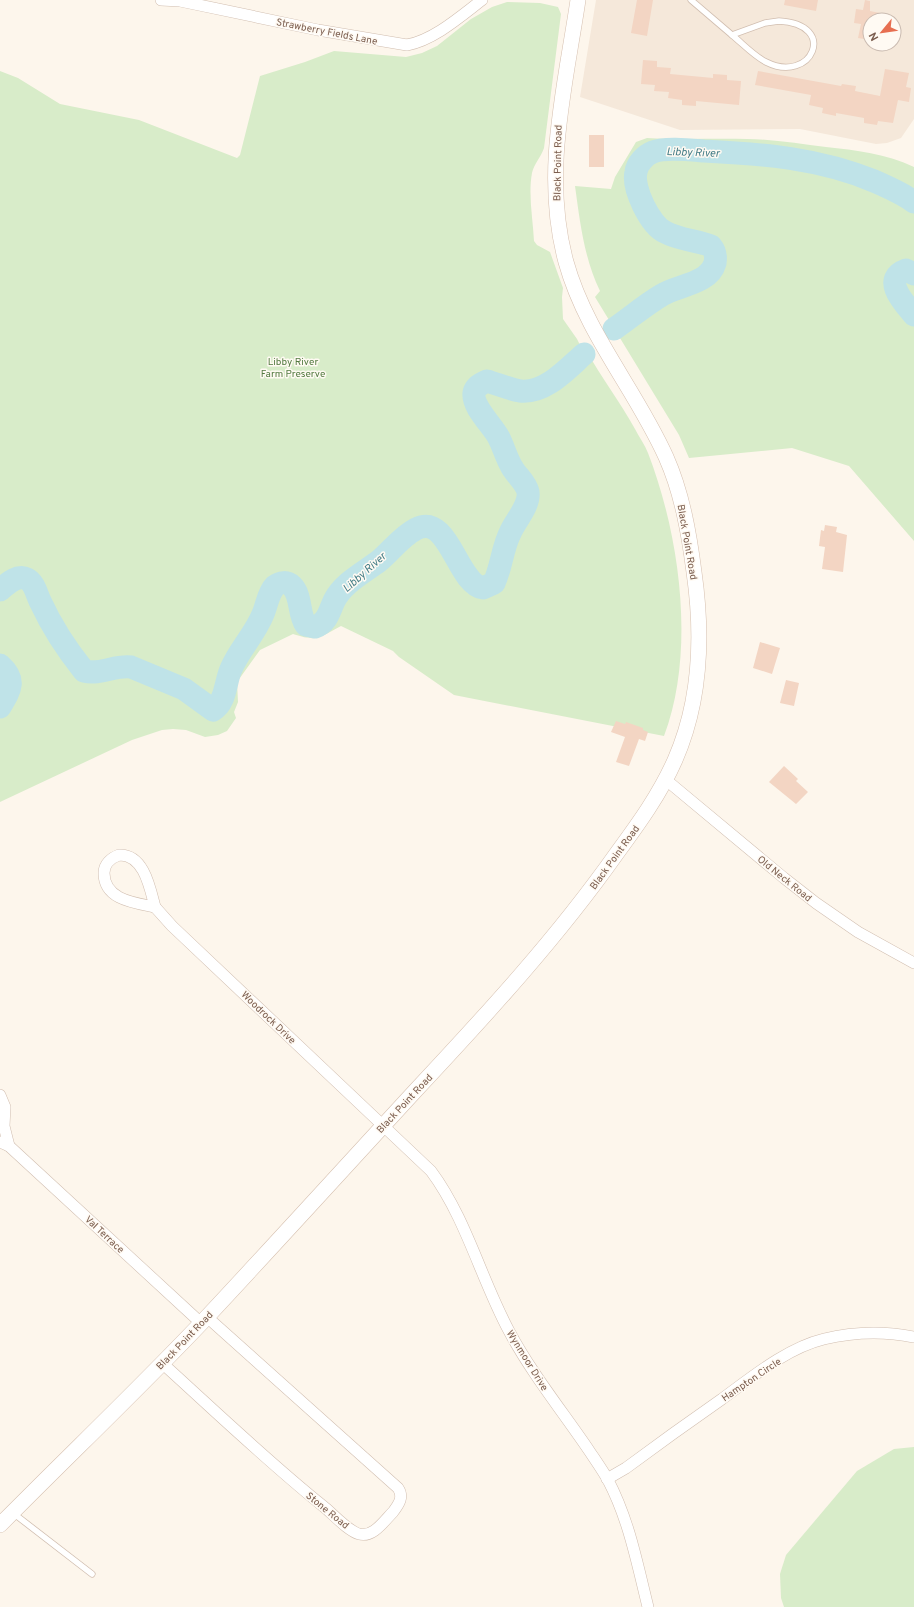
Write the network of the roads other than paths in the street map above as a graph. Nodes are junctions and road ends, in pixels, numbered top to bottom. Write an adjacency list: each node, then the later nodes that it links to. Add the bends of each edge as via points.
1 (161, 0): 2 (street, Strawberry Fields Lane, via 180,1 318,30 407,45 420,42 439,31)
2 (482, 0)
3 (578, 0): 6 (main road, Black Point Road, via 556,150 555,195 563,248 573,281 594,331 668,461 679,493 694,572 699,650 694,698 683,739)
4 (691, 0): 5 (lane)
5 (732, 35): 5 (lane, via 766,62 777,66 802,64 812,55 814,44 812,34 792,22 766,23)
6 (665, 779): 8 (street, Old Neck Road, via 816,903 858,932); 10 (main road, Black Point Road, via 641,820 567,920 482,1020)
7 (155, 907): 7 (street, Woodrock Drive, via 149,885 138,863 123,855 114,856 104,868 106,886 125,900); 10 (street, Woodrock Drive)
8 (914, 964)
9 (0, 1095): 11 (street, Val Terrace, via 5,1107)
10 (382, 1126): 12 (main road, Black Point Road); 15 (street, Wynmoor Drive, via 430,1171 444,1189 509,1330)
11 (4, 1144): 12 (street, Val Terrace)
12 (204, 1320): 14 (main road, Black Point Road); 14 (street, Stone Road, via 398,1488 401,1492 400,1502 379,1527 365,1534 358,1534 350,1528)
13 (914, 1336): 15 (street, Hampton Circle, via 871,1332 822,1339 801,1348 771,1364)
14 (162, 1363): 16 (main road, Black Point Road)
15 (607, 1479): 19 (street, Wynmoor Drive, via 626,1520)
16 (12, 1513): 17 (main road, Black Point Road); 18 (lane)
17 (0, 1525)
18 (92, 1574)
19 (648, 1607)

